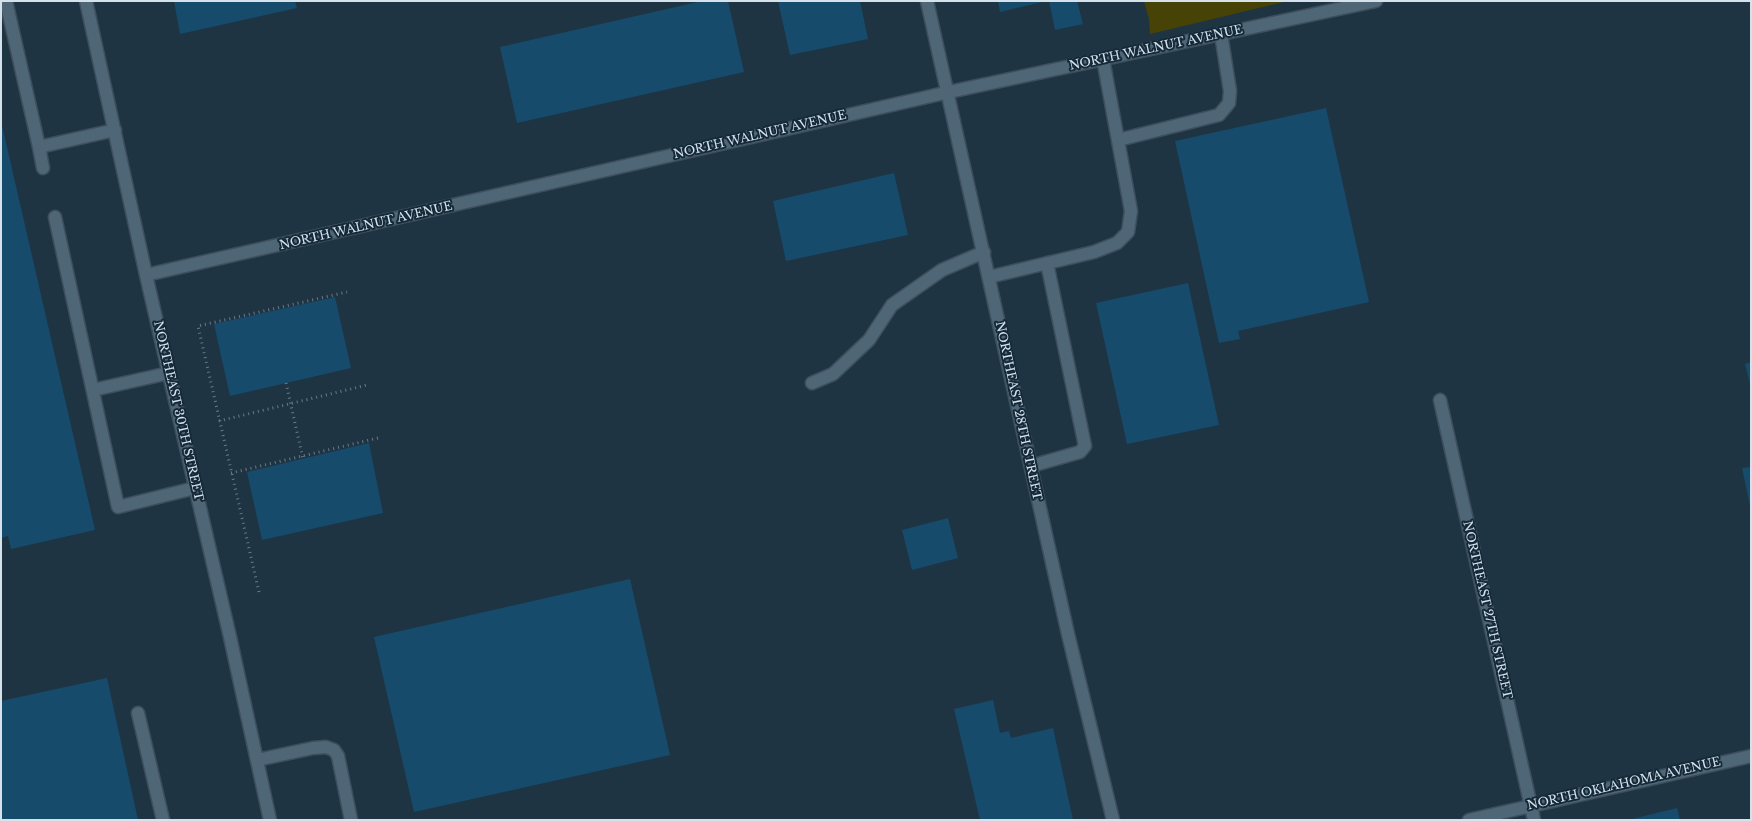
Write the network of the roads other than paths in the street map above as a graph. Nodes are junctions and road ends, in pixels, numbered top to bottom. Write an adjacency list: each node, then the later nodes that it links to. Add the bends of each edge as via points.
1 (6, 1): 11 (street)
2 (86, 1): 9 (street, NORTHEAST 30TH STREET)
3 (927, 1): 8 (street, NORTHEAST 28TH STREET)
4 (1376, 1): 5 (street, NORTH WALNUT AVENUE)
5 (1351, 4): 6 (street, NORTH WALNUT AVENUE)
6 (1220, 34): 7 (street, NORTH WALNUT AVENUE); 10 (street, via 1230,90 1229,103 1219,115)
7 (1103, 59): 8 (street, NORTH WALNUT AVENUE); 10 (street)
8 (949, 92): 14 (street, NORTHEAST 28TH STREET); 16 (street, NORTH WALNUT AVENUE)
9 (115, 130): 11 (street); 16 (street, NORTHEAST 30TH STREET)
10 (1118, 140): 15 (street, via 1131,211 1128,232 1108,247)
11 (38, 147): 12 (street)
12 (43, 168)
13 (55, 216): 20 (street)
14 (984, 252): 17 (street, NORTHEAST 28TH STREET); 19 (street, via 942,270 892,304 869,340 833,374)
15 (1047, 263): 17 (street); 22 (street, via 1085,446 1080,452)
16 (146, 275): 18 (street, NORTHEAST 30TH STREET)
17 (989, 277): 22 (street, NORTHEAST 28TH STREET)
18 (169, 372): 20 (street); 23 (street, NORTHEAST 30TH STREET)
19 (812, 383)
20 (93, 390): 23 (street, via 118,507)
21 (1440, 400): 27 (street, NORTHEAST 27TH STREET)
22 (1030, 466): 31 (street, NORTHEAST 28TH STREET)
23 (196, 488): 26 (street, NORTHEAST 30TH STREET)
24 (138, 713): 28 (street)
25 (1751, 756): 27 (street, NORTH OKLAHOMA AVENUE)
26 (257, 760): 29 (street, NORTHEAST 30TH STREET); 30 (street, via 313,748 334,750)
27 (1531, 806): 32 (street, NORTH OKLAHOMA AVENUE); 33 (street, NORTHEAST 27TH STREET)
28 (163, 820)
29 (270, 820)
30 (351, 820)
31 (1114, 820)
32 (1469, 820)
33 (1534, 820)

